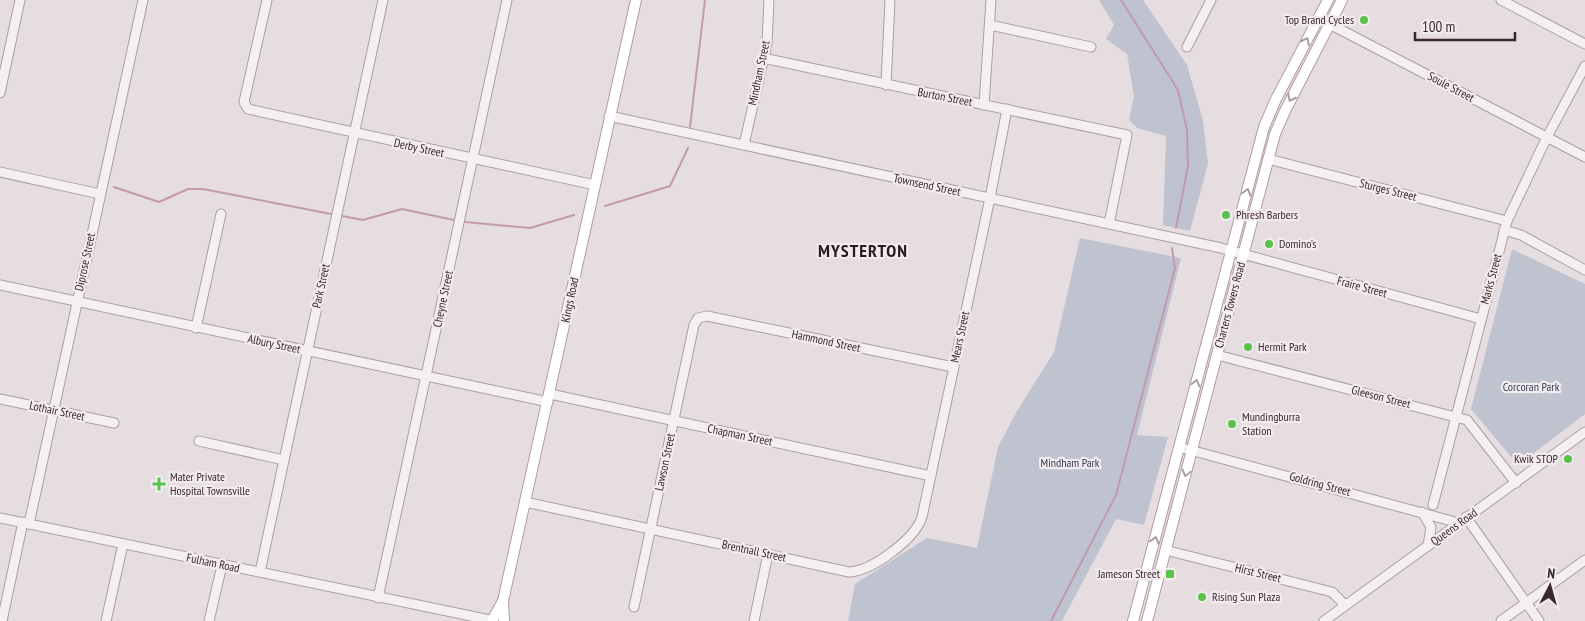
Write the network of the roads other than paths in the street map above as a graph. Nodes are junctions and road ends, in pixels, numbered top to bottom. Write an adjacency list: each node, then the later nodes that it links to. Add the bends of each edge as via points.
1 (20, 0): 23 (street)
2 (143, 0): 35 (street, Diprose Street)
3 (266, 0): 27 (street, Derby Street, via 245,107 257,113)
4 (383, 0): 27 (street, Park Street)
5 (507, 0): 31 (street, Cheyne Street)
6 (636, 0): 26 (main road, Kings Road)
7 (769, 0): 20 (street, Mindham Street)
8 (890, 0): 22 (street)
9 (991, 0): 16 (street)
10 (1211, 0): 19 (street)
11 (1328, 0): 14 (main road, Charters Towers Road)
12 (1342, 0): 15 (main road, Charters Towers Road)
13 (1501, 0): 17 (street)
14 (1318, 18): 15 (street, Soule Street); 40 (main road, Charters Towers Road, one-way to 14, via 1264,127)
15 (1330, 24): 28 (street, Soule Street); 32 (main road, Charters Towers Road, one-way to 32, via 1285,111)
16 (990, 26): 18 (street); 24 (street)
17 (1585, 44)
18 (1091, 47)
19 (1187, 47)
20 (763, 58): 22 (street, Burton Street); 29 (street, Mindham Street)
21 (1585, 66): 28 (street, Marks Street)
22 (886, 85): 24 (street, Burton Street)
23 (0, 93)
24 (984, 105): 25 (street, Burton Street)
25 (1007, 109): 36 (street, Mears Street); 38 (street, Burton Street, via 1127,135)
26 (609, 116): 29 (street, Townsend Street); 34 (main road, Kings Road)
27 (354, 134): 31 (street, Derby Street); 48 (street, Park Street)
28 (1546, 137): 30 (street, Soule Street); 39 (street, Marks Street)
29 (744, 145): 36 (street, Townsend Street)
30 (1585, 157)
31 (472, 159): 34 (street, Derby Street); 51 (street, Cheyne Street)
32 (1268, 159): 39 (street, Sturges Street); 41 (main road, Charters Towers Road)
33 (0, 172): 35 (street)
34 (595, 185): 52 (main road, Kings Road)
35 (100, 194): 44 (street, Diprose Street)
36 (990, 198): 38 (street, Townsend Street); 50 (street, Mears Street)
37 (221, 214): 47 (street)
38 (1109, 224): 40 (street, Townsend Street)
39 (1505, 225): 42 (street, Sturges Street); 46 (street, Marks Street)
40 (1226, 250): 41 (street, Townsend Street); 60 (main road, Charters Towers Road, one-way to 40)
41 (1244, 255): 46 (street, Fraire Street); 49 (main road, Charters Towers Road)
42 (1585, 270)
43 (0, 285): 44 (street, Albury Street)
44 (77, 302): 47 (street, Albury Street); 54 (street, Diprose Street)
45 (698, 318): 50 (street, Hammond Street, via 707,316); 56 (street, Lawson Street)
46 (1481, 319): 55 (street, Marks Street)
47 (196, 328): 48 (street, Albury Street)
48 (307, 351): 51 (street, Albury Street); 62 (street, Park Street)
49 (1217, 355): 55 (street, Gleeson Street); 61 (main road, Charters Towers Road)
50 (953, 367): 63 (street, Mears Street)
51 (426, 376): 52 (street, Albury Street); 79 (street, Cheyne Street)
52 (549, 398): 56 (street, Chapman Street); 65 (main road, Kings Road)
53 (0, 399): 54 (street, Lothair Street)
54 (53, 410): 57 (street, Lothair Street); 70 (street, Diprose Street)
55 (1456, 416): 64 (street, Gleeson Street, via 1467,420); 66 (street, Marks Street)
56 (674, 421): 63 (street, Chapman Street); 71 (street, Lawson Street)
57 (114, 423)
58 (1585, 432): 64 (street, Queens Road)
59 (199, 441): 62 (street)
60 (1180, 448): 61 (street, Goldring Street); 90 (main road, Charters Towers Road, one-way to 60)
61 (1192, 450): 67 (street, Goldring Street); 74 (main road, Charters Towers Road, one-way to 74)
62 (284, 460): 78 (street, Park Street)
63 (931, 476): 75 (street, Brentnall Street, via 917,530 864,569 849,572)
64 (1516, 483): 69 (street, Queens Road)
65 (525, 502): 71 (street, Brentnall Street); 84 (main road, Kings Road, via 503,600)
66 (1433, 504)
67 (1422, 512): 69 (street, Goldring Street); 73 (street, via 1431,527)
68 (0, 518): 70 (street, Fulham Road)
69 (1463, 520): 73 (street, Queens Road); 80 (street)
70 (26, 523): 72 (street, Fulham Road); 85 (street, Diprose Street)
71 (651, 528): 75 (street, Brentnall Street); 82 (street, Lawson Street)
72 (123, 544): 77 (street, Fulham Road); 86 (street)
73 (1428, 546): 81 (street, Queens Road)
74 (1165, 550): 81 (street, Hirst Street, via 1332,592); 91 (main road, Charters Towers Road)
75 (768, 554): 89 (street)
76 (1585, 560): 80 (street)
77 (222, 565): 78 (street, Fulham Road); 87 (street)
78 (260, 572): 79 (street, Fulham Road)
79 (378, 598): 83 (street, Fulham Road)
80 (1526, 603): 93 (street); 94 (street)
81 (1345, 605): 92 (street, Queens Road)
82 (634, 607)
83 (427, 608): 84 (street, Fulham Road); 88 (street, Fulham Road)
84 (495, 620)
85 (2, 621)
86 (106, 621)
87 (209, 621)
88 (461, 621)
89 (754, 621)
90 (1133, 621)
91 (1147, 621)
92 (1324, 621)
93 (1501, 621)
94 (1539, 621)

